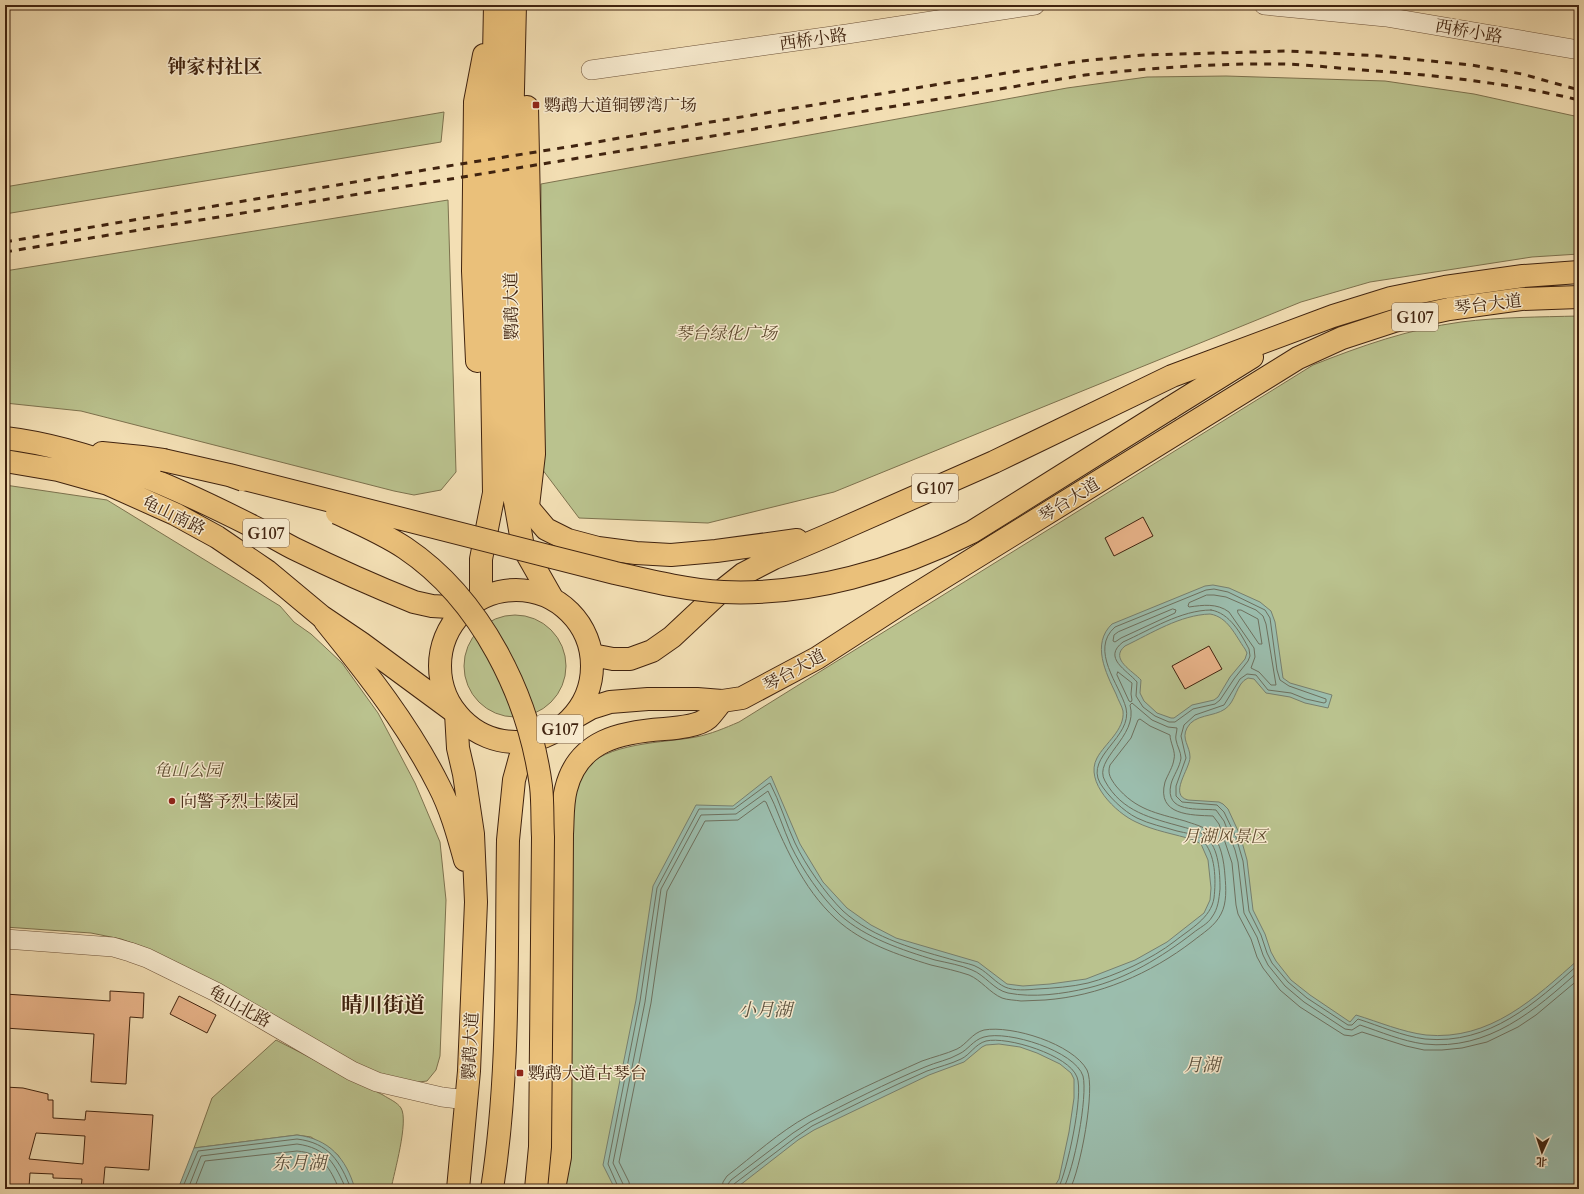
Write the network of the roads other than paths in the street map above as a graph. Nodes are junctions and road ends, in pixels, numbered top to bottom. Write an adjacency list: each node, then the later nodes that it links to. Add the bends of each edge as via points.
1 (494, 5): 14 (main road, 鹦鹉大道, via 490,255)
2 (516, 5): 14 (main road, 鹦鹉大道); 15 (main road, via 526,82 534,454)
3 (1035, 5): 6 (street, 西桥小路)
4 (1264, 5): 5 (street, 西桥小路, via 1386,17)
5 (1579, 50)
6 (591, 70)
7 (1579, 272): 9 (main road, 琴台大道 / G107, via 1523,276 1391,298)
8 (1579, 297): 21 (main road, 琴台大道 / G107, via 1521,299 1448,309 1394,321 1314,350 817,658 742,698)
9 (1296, 330): 13 (main road, bridge, via 972,532 895,566 782,590 722,592 651,580); 16 (main road, 琴台大道 / G107, via 1172,376 994,462)
10 (5, 438): 11 (main road, G107)
11 (67, 450): 13 (main road, bridge, via 162,460); 18 (main road, G107, via 193,497 295,549 414,602 432,606)
12 (5, 461): 19 (main road, 龟山南路 / G107, via 58,470 96,481 175,514 217,537 267,571)
13 (229, 475): 30 (main road, bridge, via 313,503 368,527 405,549 442,578 468,609 492,644 510,677 527,723 541,787 543,948 540,1147)
14 (503, 491): 15 (main road); 17 (main road, 鹦鹉大道, via 524,547); 18 (main road, 鹦鹉大道, via 481,559)
15 (528, 506): 16 (main road, via 546,529 568,540 598,548 636,553 671,555 716,551)
16 (826, 536): 20 (main road, 琴台大道 / G107, via 743,574 672,637 652,651 630,659 613,659 592,655)
17 (552, 598): 18 (main road, G107, via 535,591 517,589 498,591); 20 (main road, G107, via 579,620)
18 (473, 603): 22 (main road, G107, via 451,626 441,647 439,670 444,693)
19 (321, 616): 22 (main road, G107); 25 (main road, via 370,677 408,732 439,786 456,829)
20 (592, 652): 23 (main road, G107, via 593,677 585,700)
21 (722, 701): 23 (main road, 琴台大道 / G107, via 648,699 610,702 591,708); 31 (main road, via 708,719 698,723 627,734 606,740 585,755 575,766 568,781 562,834 560,1157)
22 (456, 713): 24 (main road, G107, via 472,729 493,739 515,742); 25 (main road, via 458,748 473,834)
23 (570, 720): 24 (main road, G107, via 555,732)
24 (538, 739): 29 (main road, 鹦鹉大道, via 520,758 514,780 508,840 506,1042)
25 (476, 902): 27 (main road, 鹦鹉大道)
26 (5, 939): 27 (street, 龟山北路, via 99,946 130,952 216,992 352,1071 377,1082)
27 (467, 1100): 28 (main road, 鹦鹉大道)
28 (458, 1189)
29 (492, 1189)
30 (536, 1189)
31 (554, 1189)

